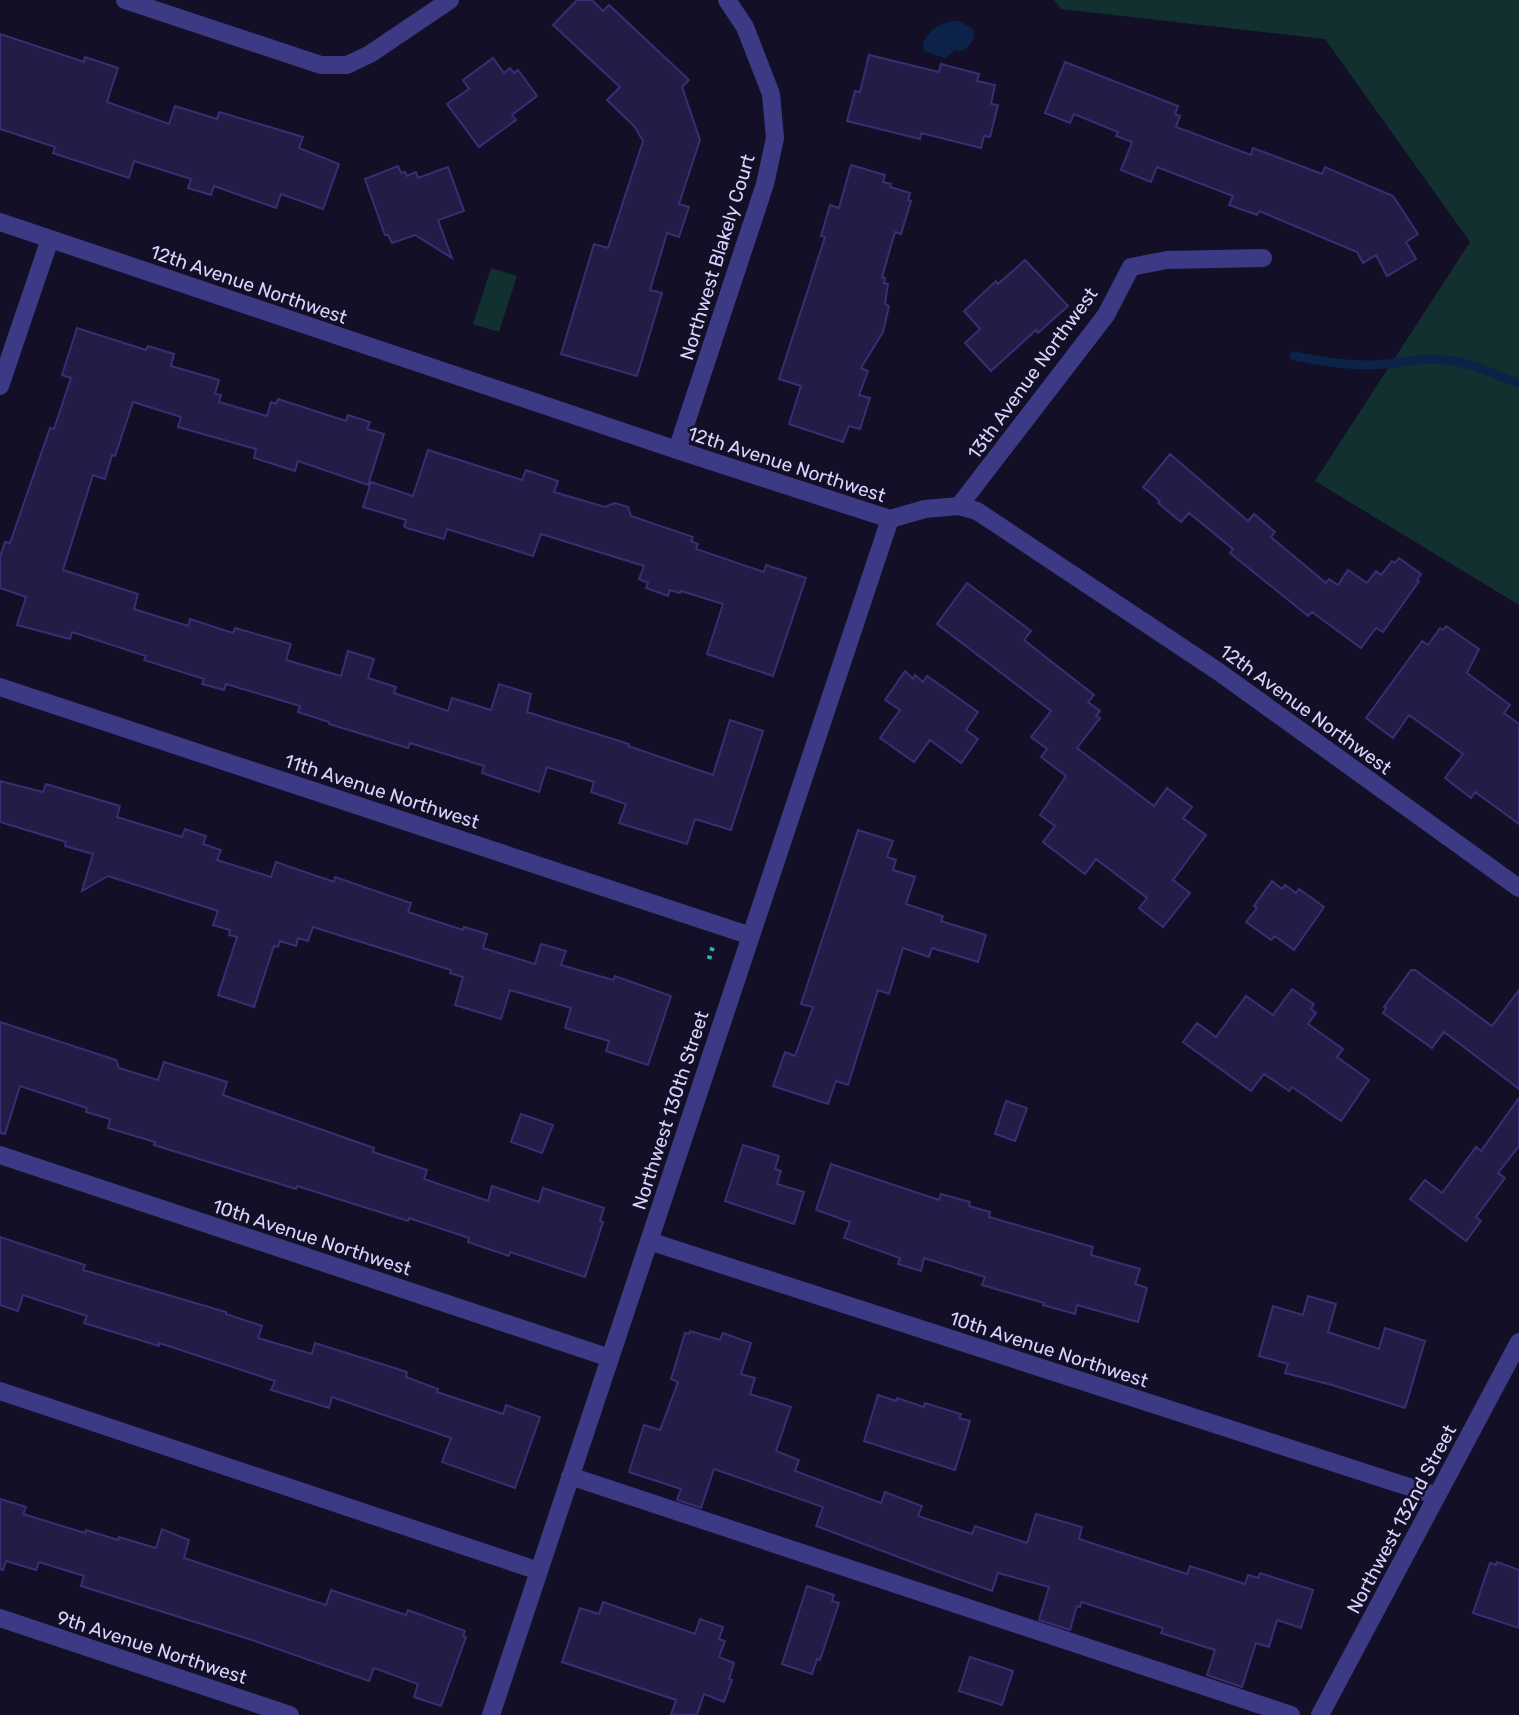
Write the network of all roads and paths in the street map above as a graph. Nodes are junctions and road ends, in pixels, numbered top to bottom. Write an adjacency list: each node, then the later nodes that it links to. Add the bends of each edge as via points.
1 (125, 0): 2 (street, via 321,65 347,65 370,54)
2 (450, 0)
3 (727, 0): 8 (street, Northwest Blakely Court, via 745,27 771,94 775,138 765,184)
4 (0, 222): 5 (street, 12th Avenue Northwest)
5 (50, 239): 7 (street); 8 (street, 12th Avenue Northwest)
6 (1263, 258): 9 (street, 13th Avenue Northwest, via 1167,260 1131,267 1105,315)
7 (0, 386)
8 (677, 450): 10 (street, 12th Avenue Northwest)
9 (959, 506): 10 (street, 12th Avenue Northwest); 12 (street, 12th Avenue Northwest, via 977,511 1219,672)
10 (890, 519): 13 (street, Northwest 130th Street)
11 (0, 687): 13 (street, 11th Avenue Northwest)
12 (1519, 888)
13 (751, 936): 15 (street, Northwest 130th Street)
14 (0, 1155): 17 (street, 10th Avenue Northwest)
15 (649, 1241): 17 (street, Northwest 130th Street); 20 (street, 10th Avenue Northwest)
16 (1519, 1342): 20 (street, Northwest 132nd Street)
17 (610, 1358): 19 (street, Northwest 130th Street)
18 (0, 1391): 21 (street)
19 (570, 1476): 21 (street, Northwest 130th Street); 25 (street)
20 (1437, 1496): 26 (street, Northwest 132nd Street)
21 (539, 1571): 24 (street, Northwest 130th Street)
22 (0, 1618): 23 (street, 9th Avenue Northwest)
23 (290, 1715)
24 (491, 1715)
25 (1291, 1715)
26 (1320, 1715)

